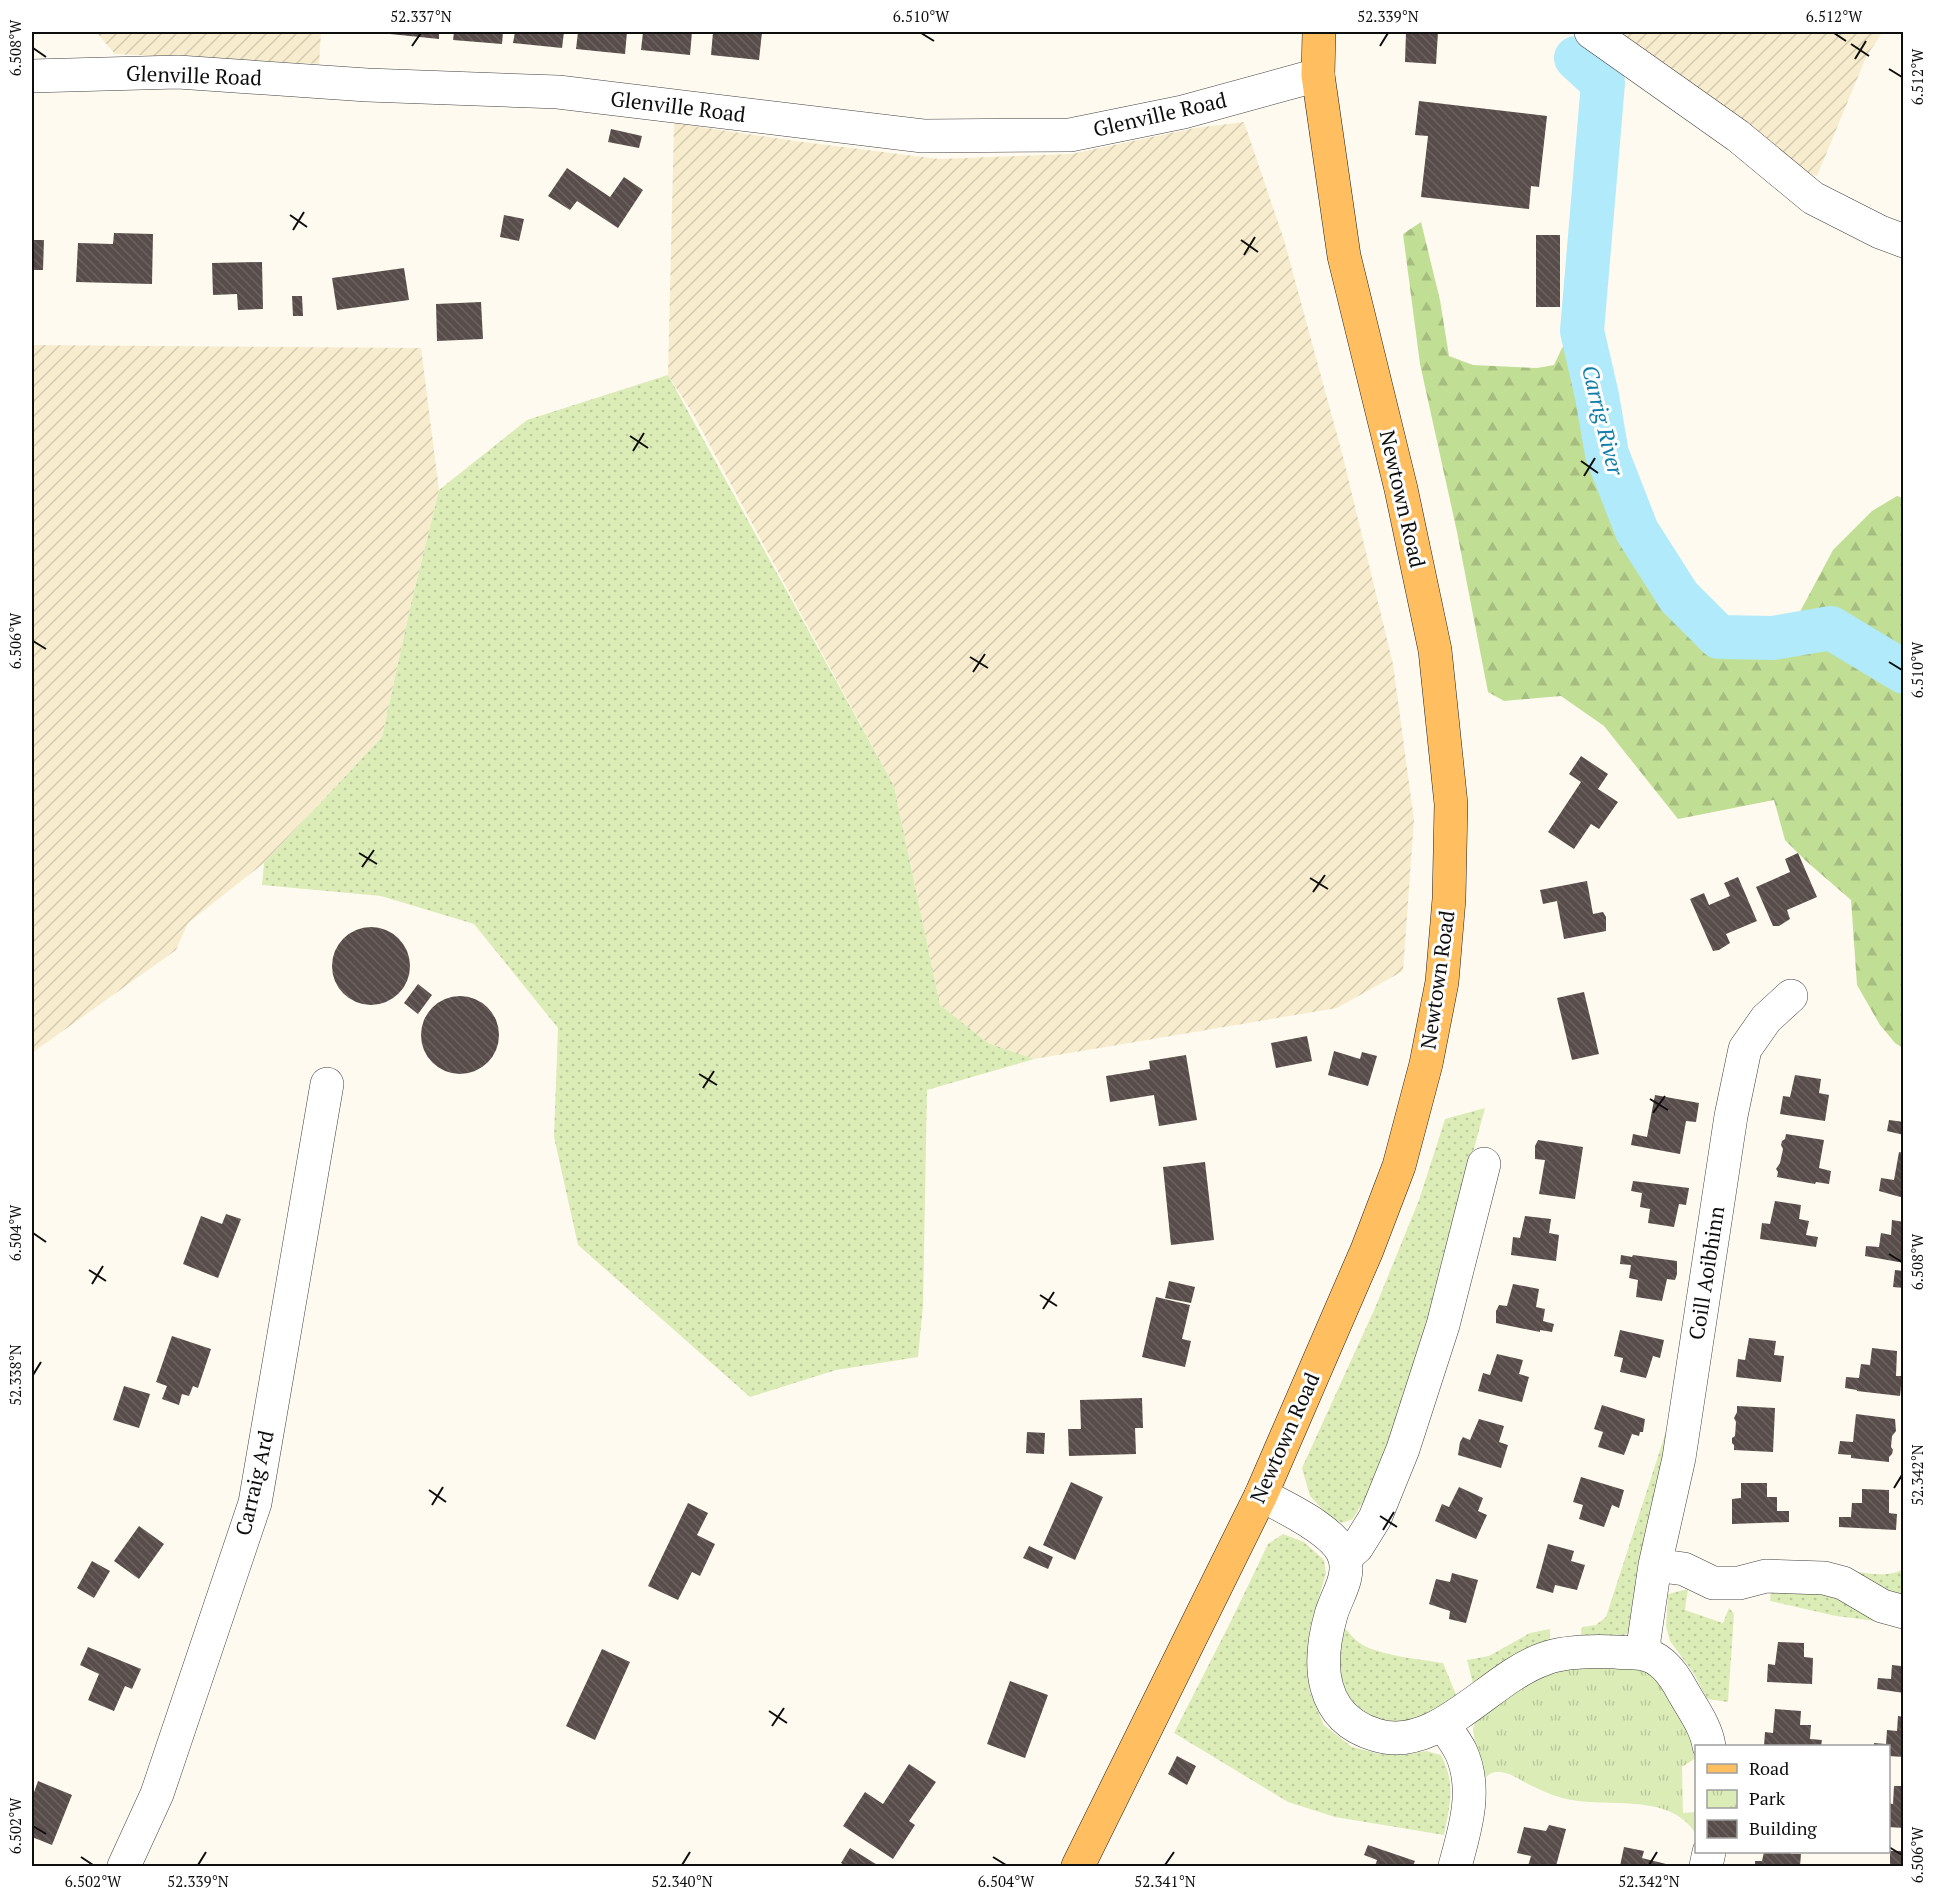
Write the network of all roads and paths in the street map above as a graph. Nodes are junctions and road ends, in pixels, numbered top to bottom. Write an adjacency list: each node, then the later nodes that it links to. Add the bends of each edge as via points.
1 (1319, 32): 3 (main road, Newtown Road)
2 (1591, 32): 5 (street, via 1738,136 1813,198)
3 (1318, 75): 4 (street, Glenville Road, via 1183,112 1070,135 934,136 558,92 361,85 178,72); 9 (main road, Newtown Road, via 1344,256 1401,489 1435,650 1451,804 1449,899 1442,982 1426,1065 1399,1166)
4 (32, 76)
5 (1904, 241)
6 (1791, 996): 11 (street, Coill Aoibhinn, via 1766,1019 1745,1049 1731,1116 1679,1458)
7 (327, 1084): 16 (street, Carraig Ard, via 255,1503 157,1794)
8 (1484, 1164): 10 (street, via 1443,1325 1403,1449 1375,1518)
9 (1261, 1495): 10 (street, via 1305,1518 1337,1543); 17 (main road, Newtown Road)
10 (1345, 1558): 14 (street, via 1346,1575 1324,1647 1329,1698 1343,1718 1377,1736 1421,1733)
11 (1655, 1565): 12 (street, via 1684,1569 1713,1583 1738,1583 1766,1576 1824,1578 1844,1583 1882,1605); 13 (street, Coill Aoibhinn)
12 (1904, 1612)
13 (1645, 1654): 14 (street, via 1590,1651 1544,1658 1507,1678); 15 (street, via 1663,1664 1676,1678)
14 (1443, 1724): 18 (street, via 1461,1753 1469,1783 1468,1818)
15 (1709, 1745)
16 (124, 1866)
17 (1078, 1866)
18 (1455, 1866)

